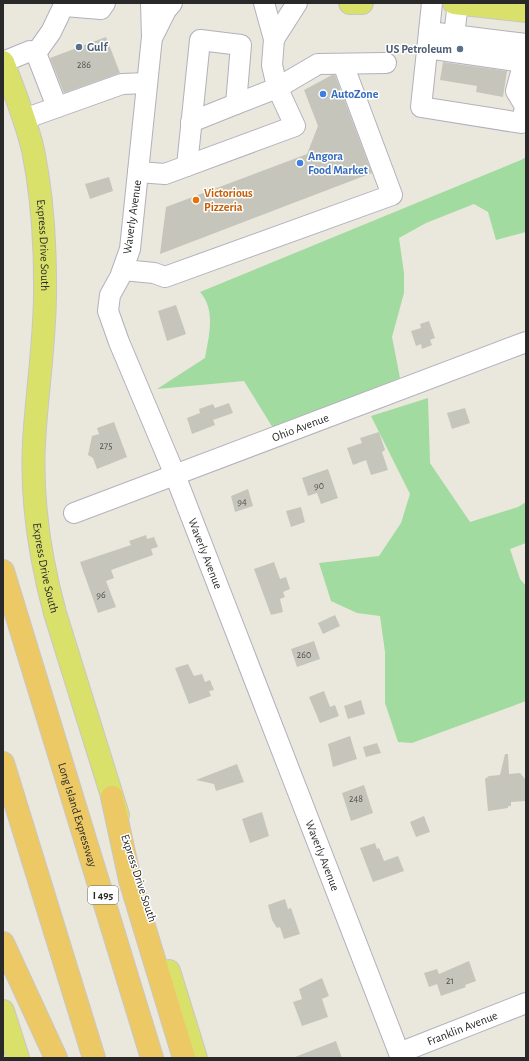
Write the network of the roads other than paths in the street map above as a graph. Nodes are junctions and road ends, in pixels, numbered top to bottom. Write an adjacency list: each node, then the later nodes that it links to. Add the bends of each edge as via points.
1 (105, 3): 11 (street, via 101,9)
2 (151, 3): 14 (street, Waverly Avenue)
3 (172, 3): 14 (street, Waverly Avenue)
4 (264, 3): 15 (street)
5 (297, 3): 15 (street)
6 (350, 3): 7 (main road)
7 (362, 3)
8 (432, 3): 16 (street)
9 (454, 3): 10 (main road)
10 (458, 3): 12 (main road); 13 (street)
11 (65, 4): 17 (street, via 51,32)
12 (526, 11)
13 (454, 34): 16 (street); 18 (street)
14 (152, 37): 22 (street, Waverly Avenue)
15 (274, 40): 23 (street, via 272,65)
16 (428, 40): 18 (street); 25 (street, via 421,107 521,123)
17 (36, 53): 19 (street, via 30,51); 26 (street)
18 (525, 53): 25 (street, via 516,90)
19 (3, 62): 27 (main road, Express Drive South)
20 (386, 63): 21 (street)
21 (343, 64): 23 (street, via 318,64); 31 (street, via 392,195 165,277 154,273)
22 (147, 83): 26 (street, via 122,84); 30 (street, Waverly Avenue)
23 (278, 88): 24 (street); 29 (street, via 295,126)
24 (236, 104): 28 (street); 28 (street, via 241,45 200,40)
25 (526, 106)
26 (57, 107): 27 (street)
27 (24, 119): 37 (main road, Express Drive South, via 37,176 45,260 45,310 34,444 37,517 49,589)
28 (191, 122): 29 (street)
29 (187, 166): 30 (street, via 165,174)
30 (138, 172): 31 (street, Waverly Avenue, via 130,249)
31 (123, 270): 33 (street, Waverly Avenue, via 110,295 108,311)
32 (526, 342): 33 (street, Ohio Avenue)
33 (175, 475): 34 (street, Ohio Avenue); 41 (street, Waverly Avenue)
34 (74, 513)
35 (3, 571): 45 (highway, Long Island Expressway / I 495)
36 (3, 763): 44 (highway)
37 (112, 797): 46 (highway, via 130,880); 47 (main road, Express Drive South, via 140,876)
38 (3, 943): 43 (highway)
39 (526, 1003): 41 (street, Franklin Avenue)
40 (3, 1011): 42 (main road)
41 (400, 1056)
42 (18, 1058)
43 (56, 1058)
44 (94, 1058)
45 (152, 1058)
46 (184, 1058)
47 (196, 1058)

